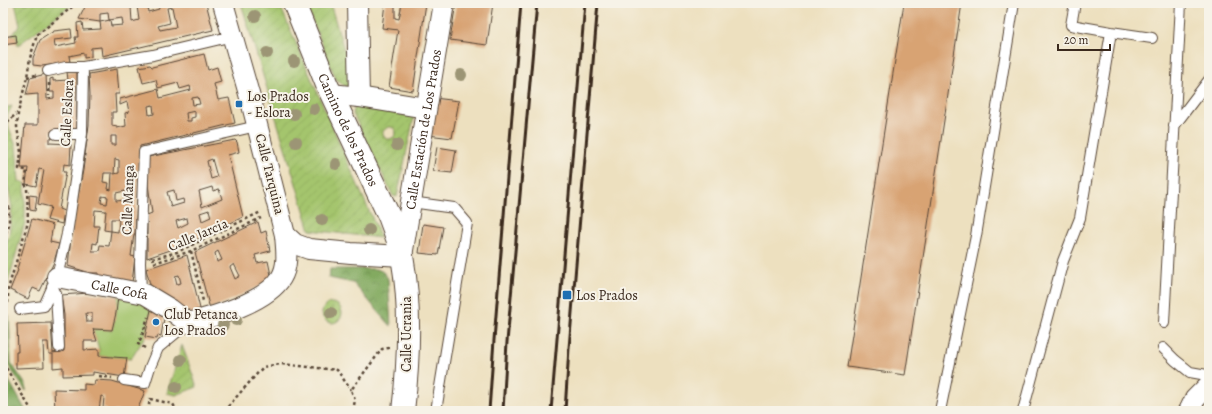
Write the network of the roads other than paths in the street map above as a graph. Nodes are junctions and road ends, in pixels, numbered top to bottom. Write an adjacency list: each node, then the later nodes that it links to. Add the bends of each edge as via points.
1 (223, 3): 9 (street, Calle Tarquina)
2 (294, 3): 14 (main road, Camino de los Prados)
3 (357, 3): 15 (street)
4 (444, 3): 16 (street, Calle Estación de Los Prados)
5 (1014, 3): 36 (lane, via 976,236)
6 (1075, 3): 8 (lane, via 1071,25)
7 (1181, 3): 18 (lane)
8 (1111, 32): 10 (lane); 37 (lane, via 1080,218 1063,260)
9 (233, 36): 11 (lane, Calle Eslora, via 153,55); 17 (street, Calle Tarquina)
10 (1152, 38)
11 (83, 67): 12 (lane); 20 (lane, Calle Eslora)
12 (48, 71)
13 (1209, 80): 18 (lane)
14 (332, 94): 15 (street); 23 (main road, Camino de los Prados, via 389,216)
15 (359, 97): 16 (street)
16 (426, 108): 21 (street, Calle Estación de Los Prados)
17 (257, 126): 22 (street, Calle Tarquina); 25 (lane, Calle Manga, via 144,152)
18 (1174, 126): 27 (lane)
19 (56, 134): 20 (lane)
20 (82, 134): 24 (lane, Calle Eslora, via 67,234)
21 (411, 202): 23 (street, Calle Estación de Los Prados); 35 (lane, via 454,208 467,223)
22 (285, 235): 23 (street, via 295,244 309,249); 28 (street, Calle Tarquina, via 287,257 282,277 271,290 252,301 208,319)
23 (402, 256): 34 (main road, Calle Ucrania, via 408,315)
24 (54, 281): 25 (street, Calle Cofa); 26 (lane, Calle Eslora, via 44,306); 29 (lane, Calle Eslora)
25 (141, 293): 28 (street, Calle Cofa, via 170,308)
26 (20, 309)
27 (1164, 323)
28 (188, 324): 32 (lane, via 158,348 145,383)
29 (59, 347)
30 (1163, 348): 31 (lane, via 1190,372)
31 (1209, 374)
32 (124, 380)
33 (1209, 385): 38 (street)
34 (403, 411)
35 (436, 411)
36 (940, 411)
37 (1023, 411)
38 (1189, 411)

